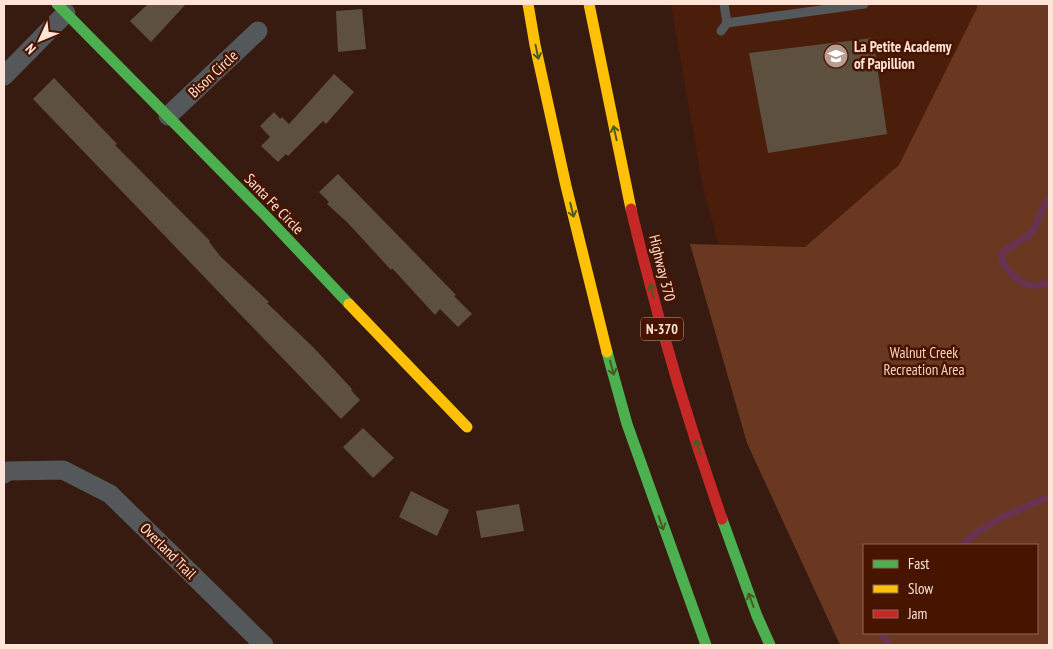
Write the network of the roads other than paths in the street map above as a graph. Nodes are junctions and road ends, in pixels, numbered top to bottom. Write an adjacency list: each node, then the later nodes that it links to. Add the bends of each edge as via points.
1 (528, 4): 14 (main road, one-way to 14, via 566,186 626,424)
2 (589, 4): 15 (main road, Highway 370 / N-370, one-way to 2, via 689,421 660,321 606,97)
3 (724, 4): 6 (lane)
4 (864, 4): 6 (lane)
5 (61, 8): 9 (street); 10 (main road, Santa Fe Circle)
6 (726, 23): 8 (lane)
7 (258, 31): 10 (street, Bison Circle)
8 (721, 31)
9 (4, 76)
10 (168, 116): 11 (main road, Santa Fe Circle)
11 (467, 427)
12 (4, 474): 13 (street, Overland Trail, via 8,471 63,470 110,494)
13 (264, 645)
14 (706, 645)
15 (770, 645)

